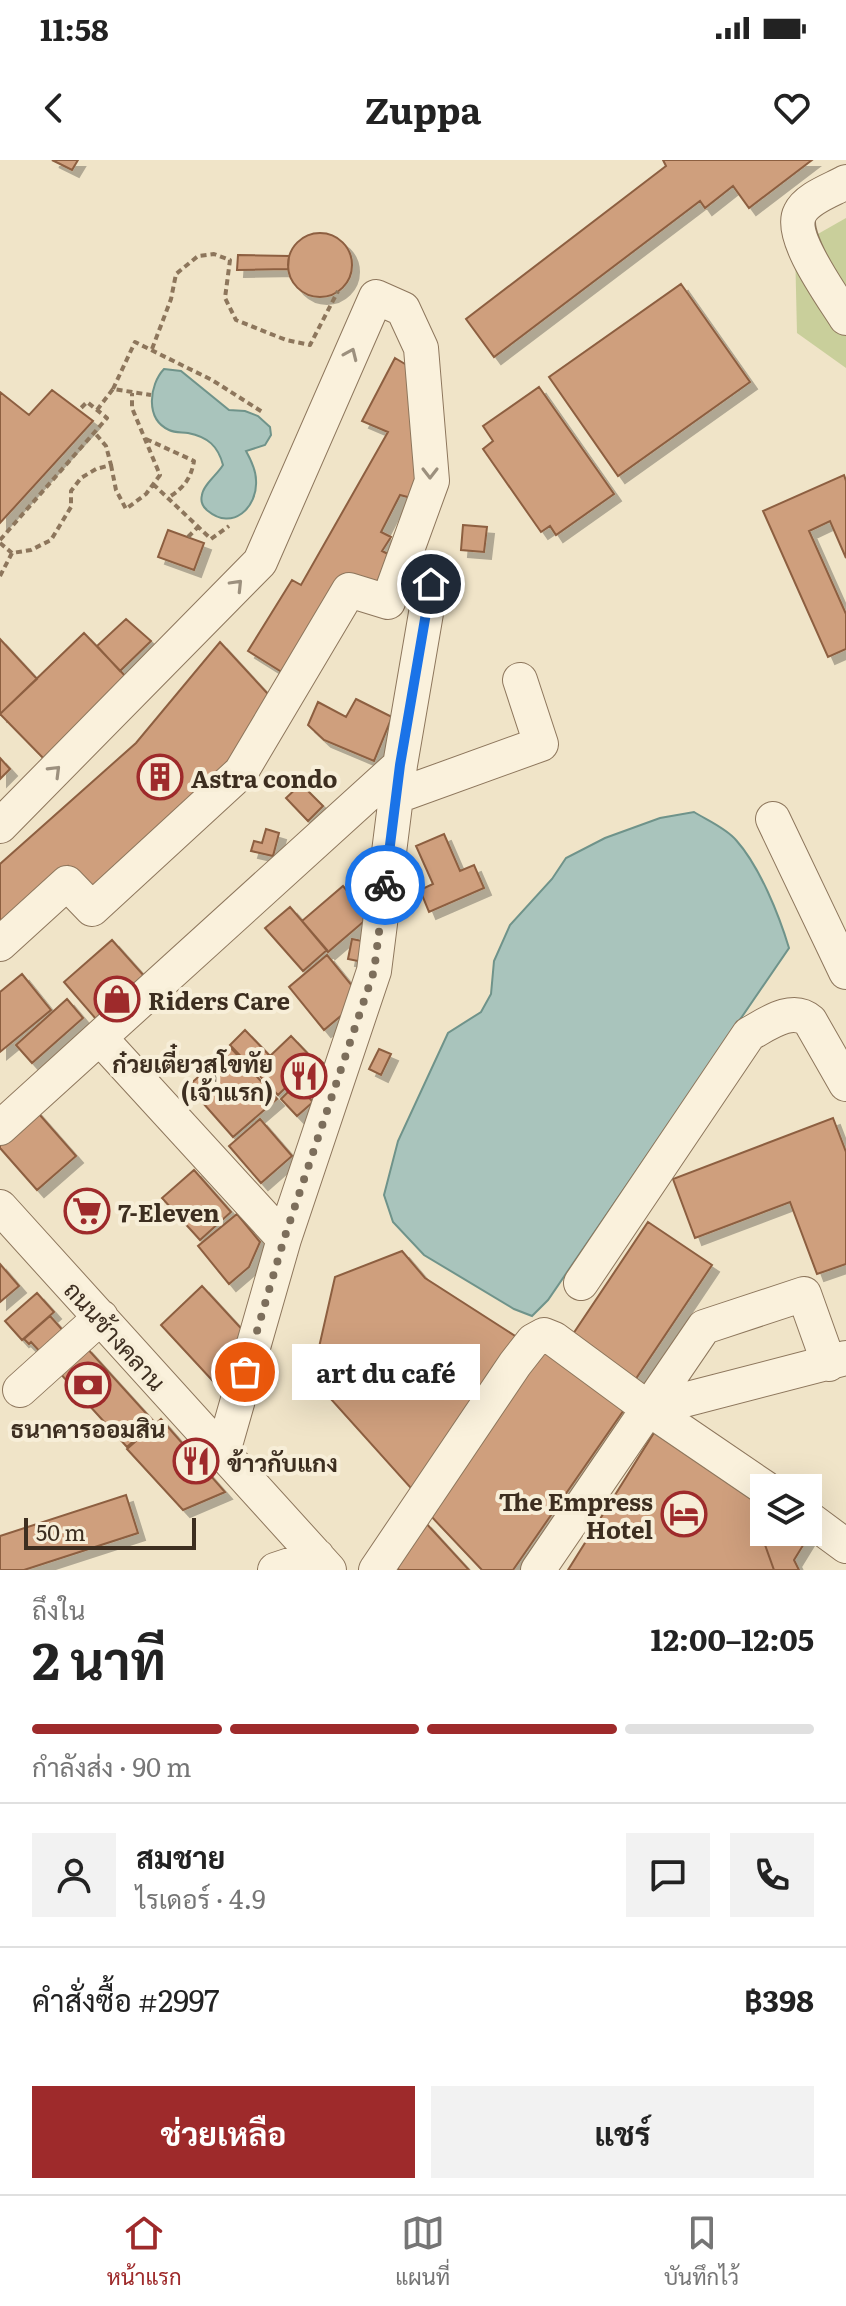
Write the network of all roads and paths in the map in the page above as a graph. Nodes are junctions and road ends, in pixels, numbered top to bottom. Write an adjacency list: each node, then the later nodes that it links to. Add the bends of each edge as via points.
1 (846, 182): 3 (street, via 809,202 797,223)
2 (338, 291): 4 (path, via 310,345 286,340 236,320 225,298 230,260 198,256 176,274)
3 (846, 318)
4 (152, 349): 5 (path, via 135,342); 10 (path)
5 (113, 389): 6 (path); 9 (path)
6 (132, 393): 7 (path); 12 (path, via 132,408)
7 (151, 395)
8 (79, 410): 9 (path, via 87,402)
9 (97, 410): 11 (path, via 107,418)
10 (264, 413)
11 (94, 432): 13 (path, via 106,446); 19 (path)
12 (146, 439): 14 (path, via 160,475); 15 (path, via 194,461 191,477)
13 (111, 465): 14 (path, via 126,509); 20 (path, via 81,478 51,540)
14 (153, 484): 15 (path)
15 (169, 497): 16 (path)
16 (199, 526): 17 (path, via 211,539); 18 (path)
17 (229, 526)
18 (188, 537)
19 (0, 542): 20 (path)
20 (12, 553): 21 (path)
21 (0, 576)
22 (431, 584): 24 (street)
23 (520, 680): 24 (street, via 541,744)
24 (398, 780): 29 (street); 33 (street, via 374,971)
25 (773, 819): 28 (street)
26 (0, 826): 27 (street, one-way to 27, via 260,562 376,297 403,309 421,348 432,481 388,602 349,590 241,772 92,909 67,883)
27 (0, 944)
28 (846, 972)
29 (100, 1038): 31 (street); 33 (street)
30 (846, 1084): 34 (street, via 804,1016 790,1015 749,1034)
31 (0, 1128)
32 (0, 1207): 35 (street, ถนนช้างคลาน)
33 (284, 1239): 39 (street)
34 (581, 1283)
35 (101, 1317): 37 (street); 39 (street, ถนนช้างคลาน)
36 (838, 1361): 38 (street); 38 (street, via 804,1294 704,1327)
37 (20, 1390)
38 (649, 1409): 40 (street); 45 (street, via 554,1339 544,1335 533,1341); 46 (street)
39 (223, 1452): 43 (street, ถนนช้างคลาน)
40 (750, 1478)
41 (822, 1528): 42 (street)
42 (846, 1546)
43 (323, 1563): 44 (street)
44 (275, 1570)
45 (376, 1570)
46 (538, 1570)

